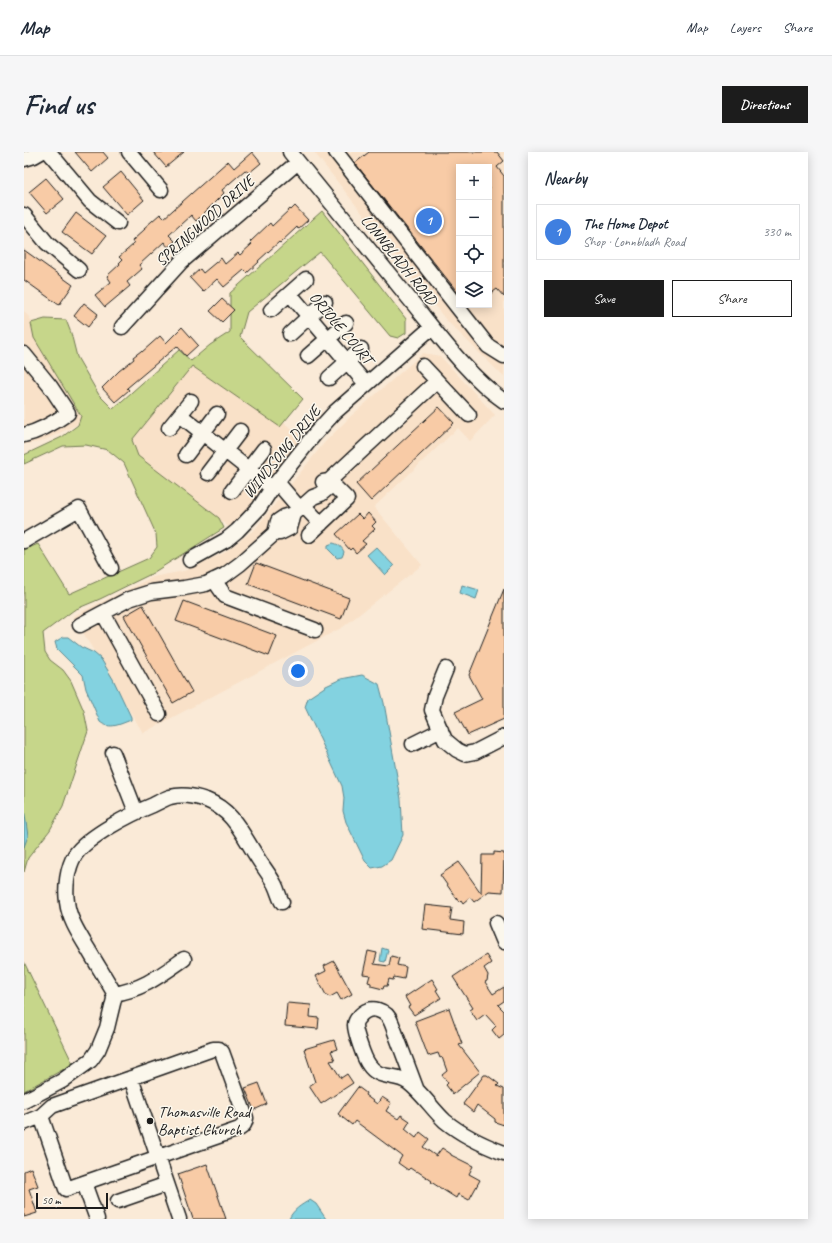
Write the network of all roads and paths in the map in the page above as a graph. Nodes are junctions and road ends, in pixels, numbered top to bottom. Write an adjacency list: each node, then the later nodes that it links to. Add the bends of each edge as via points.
1 (41, 152): 6 (street)
2 (49, 152): 9 (street, via 90,200)
3 (129, 152): 7 (street)
4 (336, 152): 24 (street, via 488,346)
5 (294, 157): 17 (street, LONNBLADH ROAD); 18 (street, SPRINGWOOD DRIVE, via 181,262)
6 (24, 159)
7 (161, 190)
8 (24, 215): 10 (street, via 47,243)
9 (118, 223)
10 (79, 270)
11 (306, 279): 12 (street)
12 (290, 294): 14 (street); 15 (street, ORIOLE COURT)
13 (325, 302): 15 (street)
14 (271, 310)
15 (309, 317): 19 (street); 20 (street, ORIOLE COURT)
16 (346, 323): 20 (street)
17 (432, 327): 29 (street, WINDSONG DRIVE); 31 (street, LONNBLADH ROAD, via 469,370)
18 (122, 328)
19 (290, 334)
20 (328, 338): 23 (street); 25 (street, ORIOLE COURT)
21 (361, 349): 25 (street)
22 (24, 354): 38 (street, via 68,413 54,423)
23 (308, 356)
24 (504, 356)
25 (347, 362): 27 (street); 29 (street, ORIOLE COURT)
26 (423, 366): 28 (street)
27 (329, 378)
28 (437, 381): 34 (street); 44 (street)
29 (366, 384): 45 (street, WINDSONG DRIVE, via 314,435)
30 (191, 401): 33 (street)
31 (504, 402)
32 (217, 414): 37 (street)
33 (180, 415): 35 (street); 37 (street)
34 (469, 415)
35 (169, 428)
36 (240, 431): 40 (street)
37 (203, 433): 40 (street); 41 (street)
38 (24, 435)
39 (264, 449): 42 (street)
40 (225, 451): 42 (street); 43 (street)
41 (186, 455)
42 (248, 469): 45 (street); 46 (street)
43 (208, 473)
44 (329, 481): 47 (street, via 327,489); 48 (street, via 347,499)
45 (275, 485): 47 (street); 51 (street, WINDSONG DRIVE, via 259,508 226,540)
46 (232, 491)
47 (303, 507): 48 (street); 53 (street, via 290,528 275,533 240,564)
48 (320, 524): 49 (street)
49 (310, 535)
50 (24, 541): 52 (street, via 79,509)
51 (190, 560)
52 (111, 568)
53 (214, 580): 54 (street, via 206,584 151,592 129,599); 56 (street, via 225,596)
54 (102, 613): 55 (street); 58 (street)
55 (80, 625)
56 (315, 630)
57 (446, 669): 59 (street, via 432,710)
58 (159, 714)
59 (441, 730): 60 (street, via 446,740 465,754 475,752); 61 (street)
60 (504, 737)
61 (412, 744)
62 (113, 753): 63 (street)
63 (136, 812): 64 (street, via 170,798 182,796 206,800 221,808 238,826 275,884); 68 (street, via 84,845 75,855 67,876 67,903 71,918)
64 (282, 902)
65 (496, 923): 66 (street)
66 (504, 942)
67 (184, 959): 68 (street, via 138,988)
68 (114, 994): 71 (street, via 107,1028 91,1060 62,1081)
69 (131, 1078): 72 (street, via 52,1106); 75 (street); 75 (street, via 219,1049 246,1118 243,1127 239,1129)
70 (416, 1088): 70 (street, via 387,1014 373,1009 360,1014 355,1024 356,1033 368,1064 379,1074 395,1076); 74 (street, via 455,1128)
71 (24, 1101)
72 (41, 1116): 73 (street); 76 (street, via 66,1189)
73 (24, 1123)
74 (504, 1153)
75 (158, 1157): 76 (street); 77 (street)
76 (84, 1183): 79 (street)
77 (167, 1184): 78 (street); 80 (street)
78 (118, 1201)
79 (97, 1219)
80 (179, 1219)

